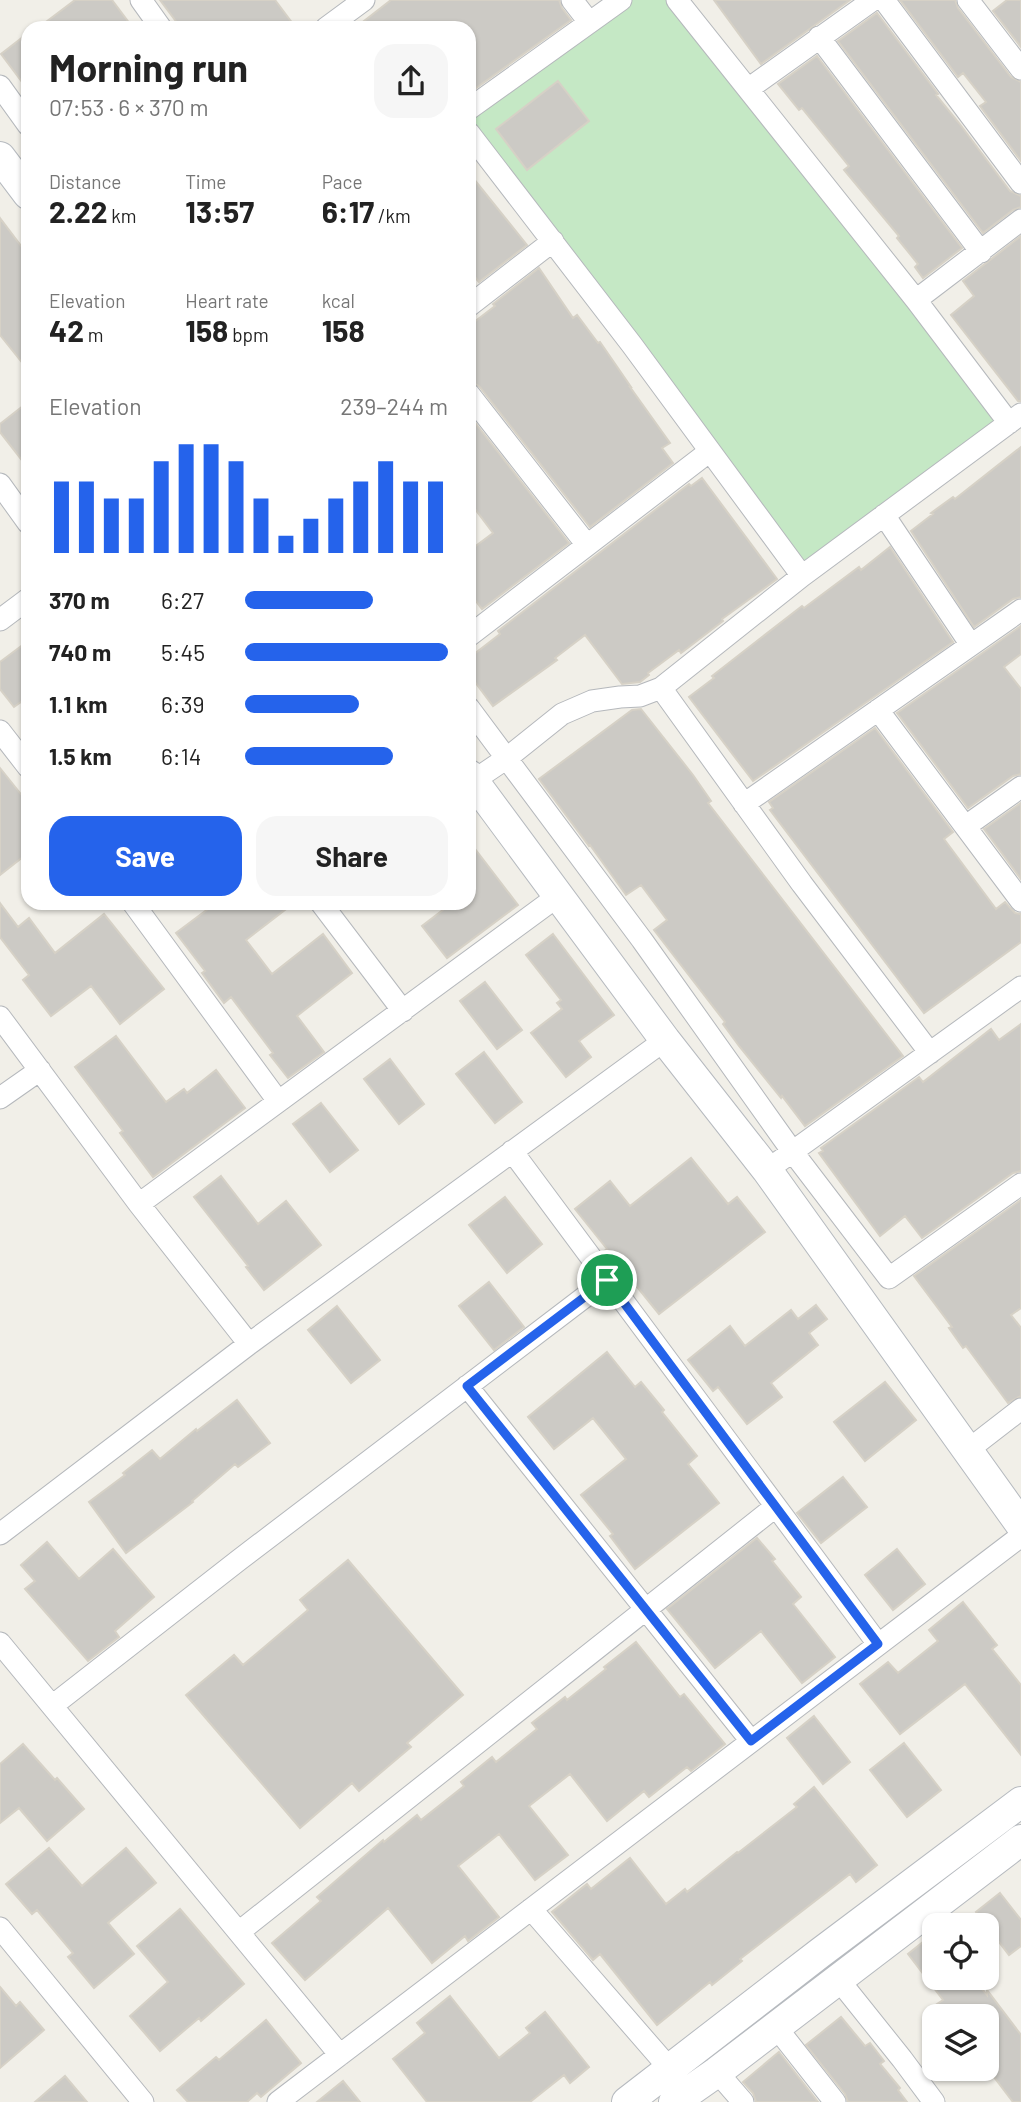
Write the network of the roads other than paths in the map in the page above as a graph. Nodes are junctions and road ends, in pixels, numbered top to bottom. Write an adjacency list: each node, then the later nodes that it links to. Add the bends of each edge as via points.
1 (141, 0): 9 (street)
2 (363, 0): 10 (street)
3 (572, 0): 11 (street)
4 (621, 0): 11 (street)
5 (677, 0): 15 (street)
6 (873, 0): 12 (street)
7 (884, 0): 19 (street)
8 (968, 0): 13 (street)
9 (156, 21)
10 (335, 21)
11 (589, 22): 16 (street)
12 (819, 37): 15 (street); 22 (street)
13 (1021, 69)
14 (0, 86): 17 (street)
15 (748, 89): 23 (street)
16 (476, 104)
17 (21, 115)
18 (476, 142): 21 (street)
19 (1021, 183)
20 (1021, 220): 22 (street)
21 (553, 241): 24 (street); 27 (street)
22 (981, 252): 23 (street)
23 (916, 300): 26 (street)
24 (476, 301)
25 (476, 403): 31 (street)
26 (1015, 418): 30 (street)
27 (710, 450): 31 (street); 32 (street)
28 (13, 490): 29 (street)
29 (21, 508)
30 (884, 515): 32 (street); 37 (street)
31 (587, 545): 36 (street)
32 (803, 576): 38 (street)
33 (21, 604): 35 (street)
34 (1021, 610): 37 (street)
35 (0, 620)
36 (476, 631)
37 (971, 645): 39 (street)
38 (661, 688): 43 (street, via 640,696 592,701 562,714); 47 (street)
39 (878, 710): 47 (street); 48 (street)
40 (476, 717): 43 (street)
41 (1, 734): 42 (street)
42 (21, 758)
43 (507, 758): 44 (street); 61 (street)
44 (476, 775)
45 (476, 785): 49 (street)
46 (1021, 787): 48 (street)
47 (744, 804): 57 (street)
48 (965, 826): 50 (street)
49 (558, 896): 54 (street); 56 (street)
50 (1021, 901)
51 (139, 910): 60 (street)
52 (326, 910): 54 (street)
53 (1021, 987): 57 (street)
54 (403, 1011): 60 (street)
55 (0, 1017): 58 (street)
56 (666, 1040): 62 (street); 63 (street)
57 (930, 1053): 61 (street)
58 (40, 1070): 59 (street); 65 (street)
59 (0, 1098)
60 (278, 1101): 65 (street)
61 (792, 1150): 63 (street); 64 (street, via 889,1278)
62 (512, 1151): 66 (street); 67 (street)
63 (767, 1170): 70 (street)
64 (1018, 1191)
65 (139, 1204): 67 (street)
66 (607, 1280): 68 (street); 71 (street)
67 (248, 1345): 73 (street)
68 (467, 1386): 75 (street); 78 (street)
69 (1021, 1409): 70 (street)
70 (968, 1450): 72 (street)
71 (775, 1507): 75 (street); 77 (street)
72 (1021, 1525)
73 (0, 1534)
74 (1021, 1536): 77 (street)
75 (645, 1609): 79 (street); 84 (street)
76 (0, 1643): 78 (street)
77 (878, 1644): 79 (street)
78 (52, 1706): 84 (street)
79 (751, 1741): 82 (street)
80 (1021, 1802): 86 (street)
81 (1021, 1840): 85 (street)
82 (531, 1909): 88 (street); 89 (street)
83 (0, 1928): 91 (street)
84 (239, 1932): 88 (street)
85 (838, 1979): 87 (street); 97 (street)
86 (765, 1996): 87 (street); 89 (street)
87 (780, 2024): 90 (street); 96 (street)
88 (340, 2055): 92 (street)
89 (670, 2069): 93 (street)
90 (717, 2072): 94 (street); 95 (street)
91 (143, 2102)
92 (278, 2102)
93 (627, 2102)
94 (674, 2102)
95 (743, 2102)
96 (835, 2102)
97 (934, 2102)

